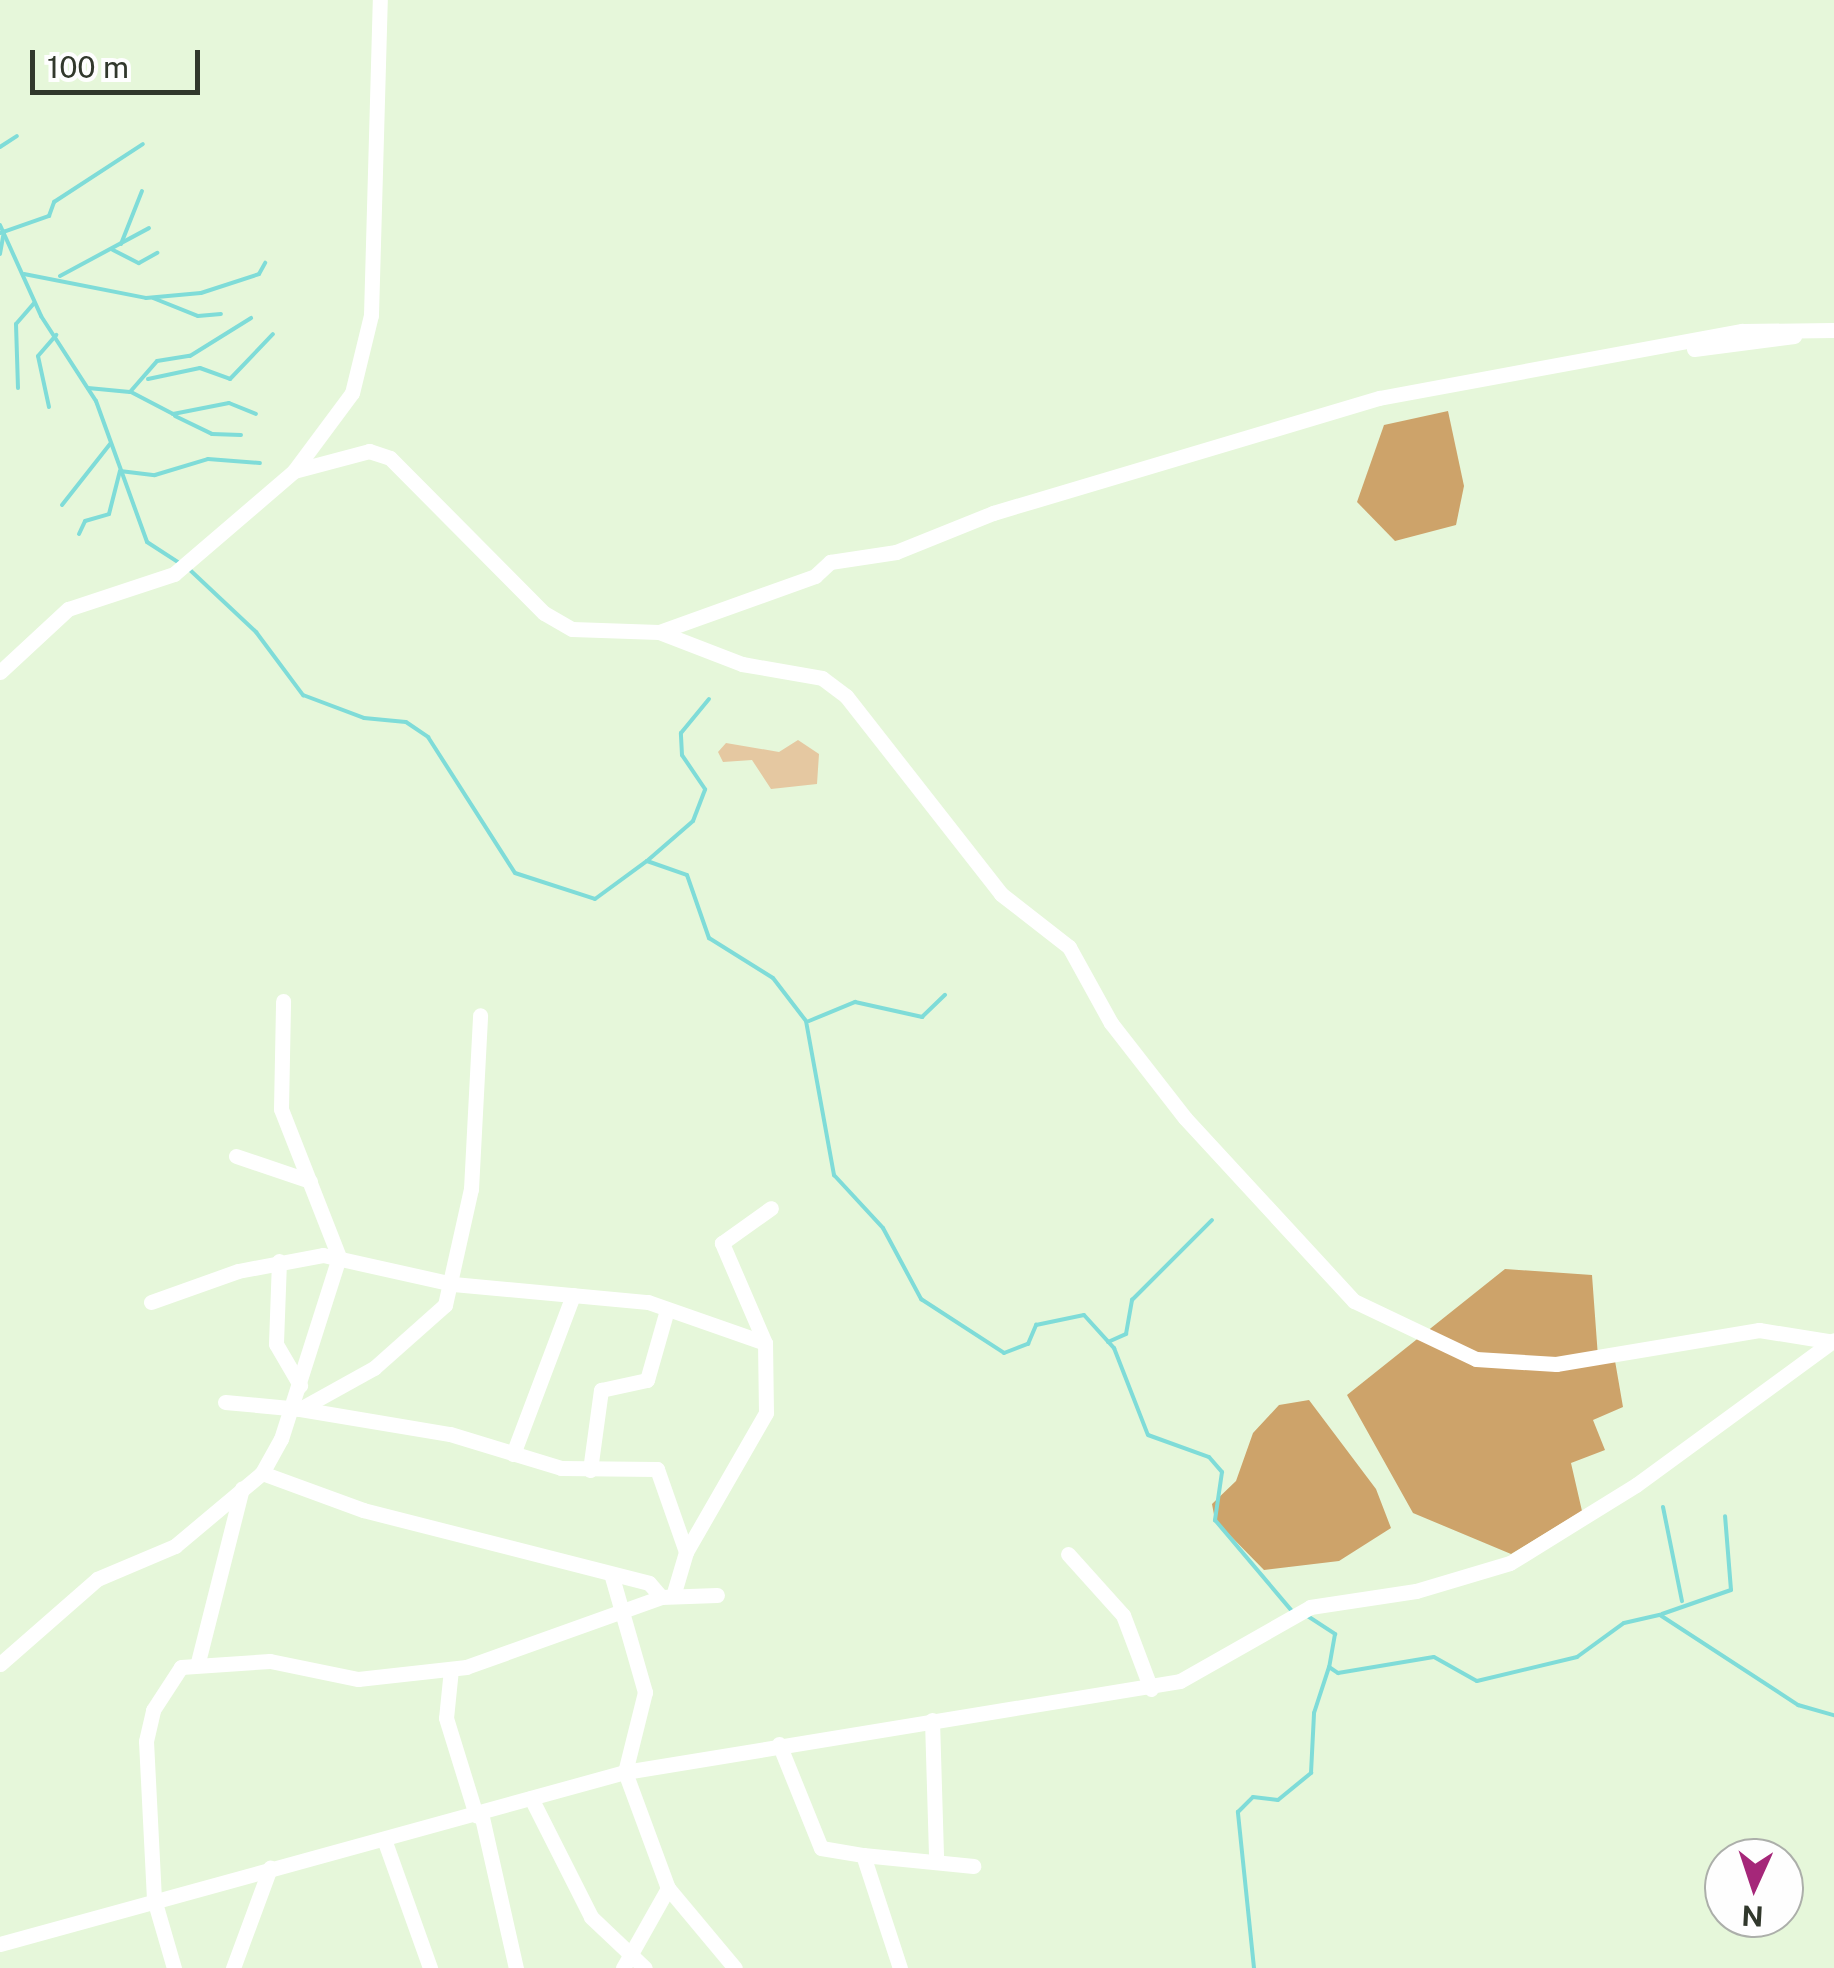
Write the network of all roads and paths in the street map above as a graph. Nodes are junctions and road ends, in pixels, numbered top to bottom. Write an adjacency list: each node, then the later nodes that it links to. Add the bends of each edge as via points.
1 (380, 0): 3 (street, via 365,356 352,392)
2 (1829, 330): 4 (street, via 1750,330 1324,413 896,552 830,562 798,583)
3 (294, 471): 4 (street, via 369,451 390,458 544,612 572,629); 5 (street, via 174,574 68,609)
4 (659, 632): 17 (street, via 742,664 822,678 846,696 1001,894 1069,947 1111,1022 1185,1118 1354,1301 1476,1359 1556,1364 1759,1330)
5 (0, 672)
6 (282, 1001): 9 (street, via 281,1108)
7 (480, 1015): 13 (street, via 471,1189)
8 (236, 1156): 9 (street)
9 (310, 1181): 11 (street)
10 (771, 1208): 18 (street, via 722,1243)
11 (339, 1257): 12 (street); 13 (street); 19 (street)
12 (279, 1261): 15 (street); 19 (street, via 276,1344)
13 (453, 1284): 14 (street); 21 (street, via 446,1305 407,1342)
14 (573, 1295): 16 (street); 22 (street)
15 (151, 1302)
16 (667, 1310): 18 (street); 23 (street, via 647,1380 601,1390)
17 (1833, 1341): 35 (street, via 1636,1485 1510,1563 1416,1592 1310,1607 1222,1662)
18 (766, 1343): 26 (street, via 766,1413)
19 (300, 1385): 21 (street)
20 (225, 1402): 21 (street)
21 (296, 1408): 22 (street); 24 (street)
22 (513, 1454): 23 (street)
23 (590, 1470): 26 (street, via 664,1474 671,1526)
24 (262, 1474): 25 (street); 28 (street)
25 (242, 1488): 32 (street); 33 (street, via 175,1546 96,1579)
26 (686, 1552): 30 (street)
27 (1068, 1554): 35 (street, via 1123,1614)
28 (612, 1577): 30 (street, via 649,1584); 31 (street)
29 (716, 1595): 30 (street)
30 (667, 1596): 31 (street)
31 (624, 1609): 34 (street); 38 (street, via 645,1692)
32 (198, 1662): 34 (street, via 297,1664 358,1679); 47 (street, via 165,1688 146,1741)
33 (0, 1664)
34 (451, 1668): 40 (street, via 446,1718)
35 (1151, 1689): 36 (street)
36 (932, 1720): 37 (street); 43 (street)
37 (778, 1744): 38 (street); 42 (street, via 822,1848)
38 (625, 1772): 39 (street); 46 (street)
39 (531, 1798): 40 (street); 49 (street, via 591,1916)
40 (478, 1814): 41 (street); 53 (street)
41 (385, 1842): 45 (street); 52 (street)
42 (863, 1855): 43 (street); 56 (street)
43 (936, 1858): 44 (street)
44 (972, 1866)
45 (270, 1868): 47 (street); 51 (street)
46 (668, 1888): 49 (street); 55 (street)
47 (154, 1899): 48 (street); 50 (street)
48 (0, 1944)
49 (626, 1962): 54 (street)
50 (174, 1968)
51 (234, 1968)
52 (430, 1968)
53 (516, 1968)
54 (646, 1968)
55 (735, 1968)
56 (900, 1968)

